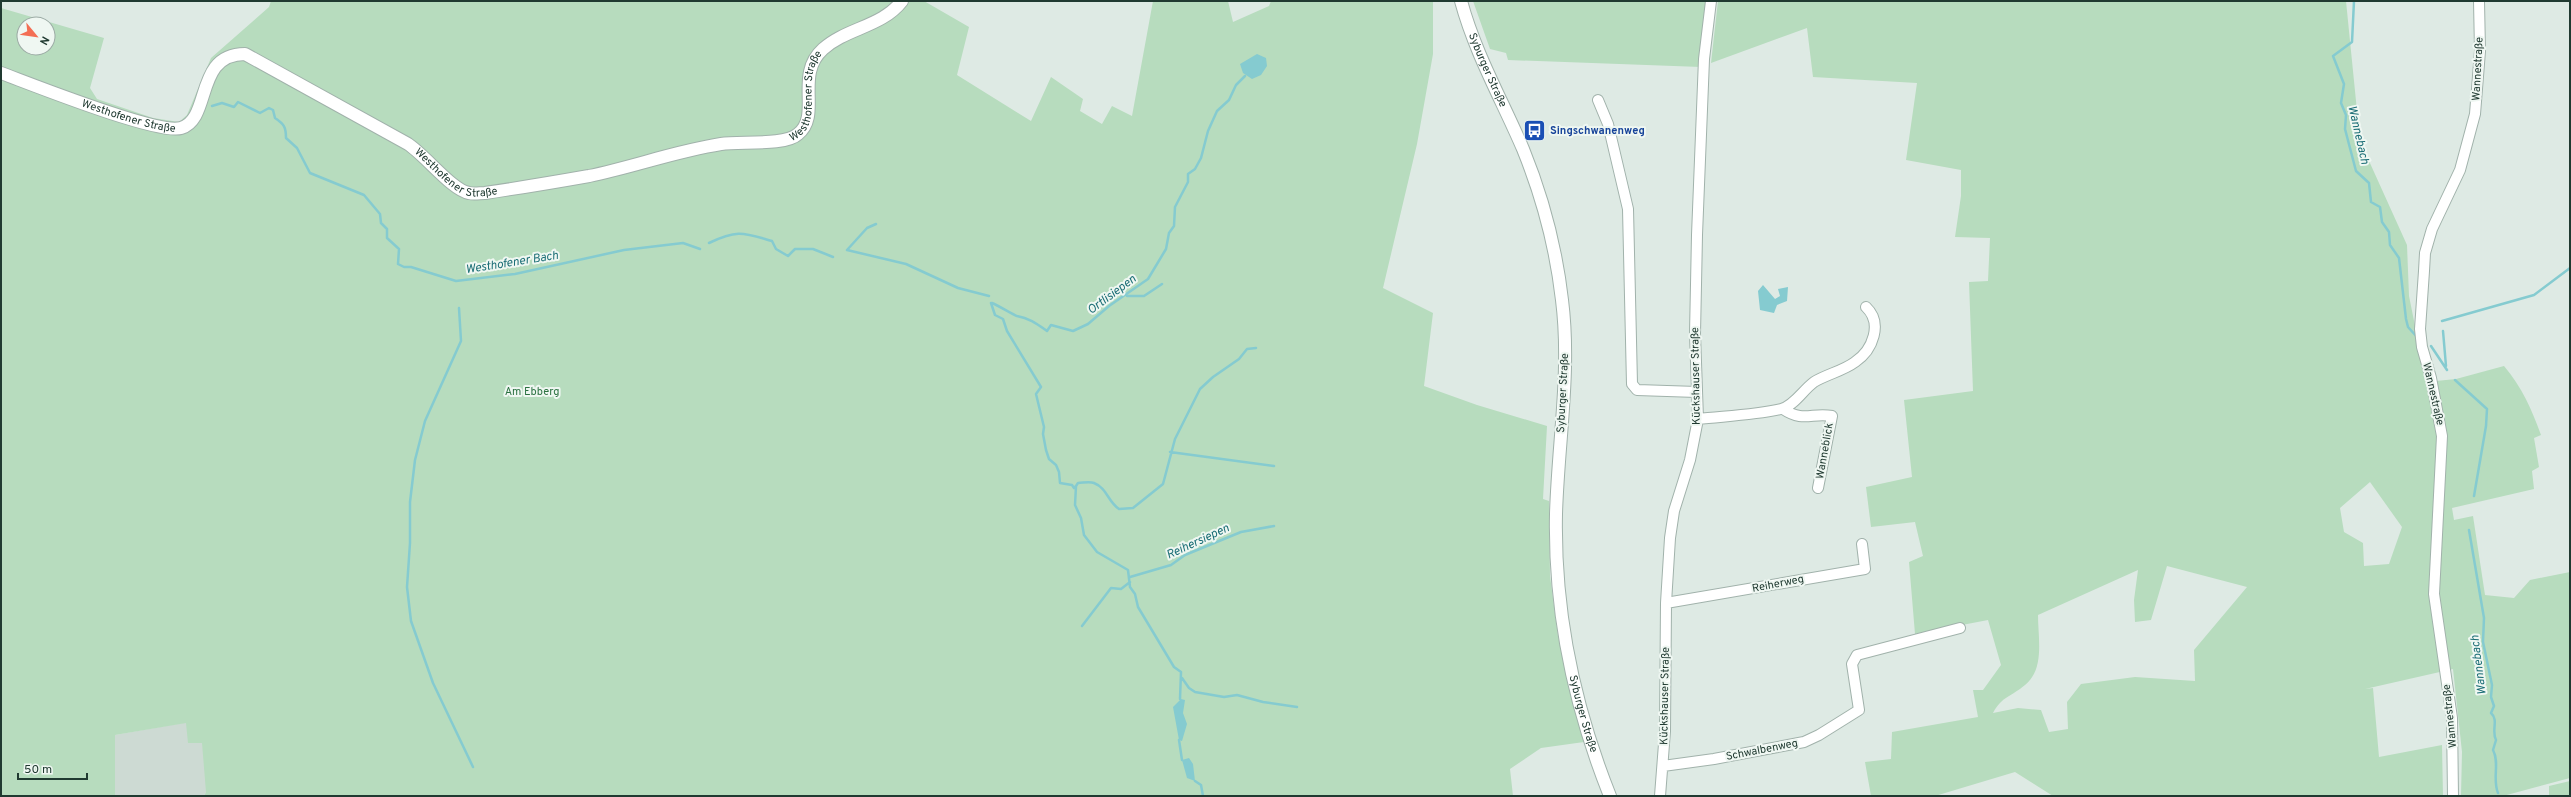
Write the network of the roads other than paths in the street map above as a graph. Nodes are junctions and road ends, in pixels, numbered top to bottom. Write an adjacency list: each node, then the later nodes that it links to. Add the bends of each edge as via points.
1 (902, 1): 5 (street, Westhofener Straße, via 881,20 822,49 813,62 808,76 809,105 806,127 797,136 781,140 733,142 705,147 589,176 485,193 469,193 455,188 422,153 408,144 245,54 231,54 221,59 212,73 193,119 185,127 173,129 132,119)
2 (1461, 1): 16 (street, Syburger Straße, via 1480,57 1535,180 1556,257 1564,322 1565,362 1556,514 1559,597 1577,697 1591,746)
3 (1711, 1): 8 (street, Kückshauser Straße, via 1704,59 1699,169 1695,334)
4 (2479, 1): 18 (street, Wannestraße, via 2480,51 2474,114 2460,170 2428,242 2420,330 2439,411 2442,436 2434,594 2452,718)
5 (1, 73)
6 (1598, 100): 8 (street, via 1608,124 1628,209 1634,388)
7 (1866, 307): 9 (street, via 1875,321 1872,341 1866,351 1856,362 1814,382)
8 (1697, 392): 10 (street, Kückshauser Straße)
9 (1782, 409): 10 (street); 11 (street, Wanneblick, via 1804,418 1832,416)
10 (1698, 418): 13 (street, Kückshauser Straße, via 1690,460 1671,524)
11 (1818, 488)
12 (1862, 544): 13 (street, Reiherweg, via 1865,569)
13 (1666, 603): 15 (street, Kückshauser Straße, via 1666,694)
14 (1960, 628): 15 (street, Schwalbenweg, via 1857,655 1852,664 1859,710 1819,735 1790,746)
15 (1662, 766): 17 (street, Kückshauser Straße)
16 (1610, 796)
17 (1660, 796)
18 (2453, 796)

